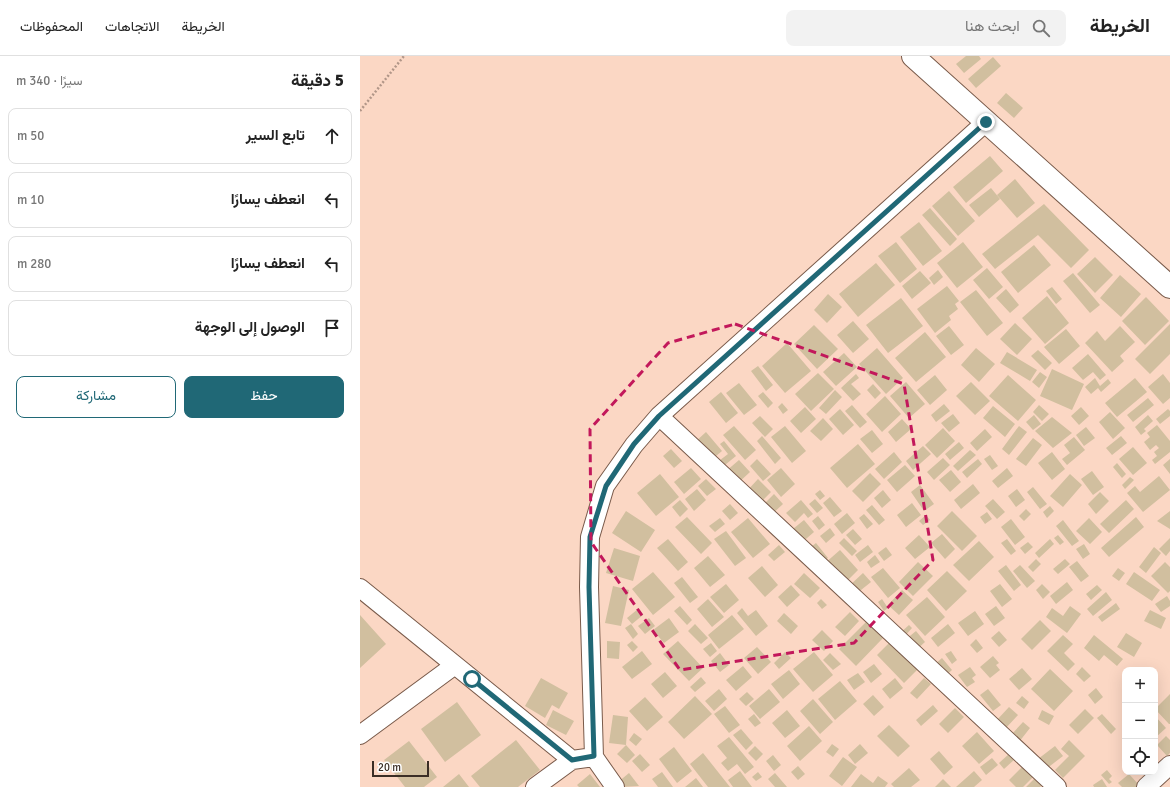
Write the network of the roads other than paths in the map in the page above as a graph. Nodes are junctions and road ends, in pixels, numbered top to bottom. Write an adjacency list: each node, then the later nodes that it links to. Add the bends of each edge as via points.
1 (913, 56): 2 (street)
2 (986, 122): 3 (street); 4 (street)
3 (1170, 287)
4 (659, 416): 8 (street, via 634,444 606,486 590,537); 13 (street)
5 (362, 593): 6 (street)
6 (455, 665): 7 (street); 9 (street)
7 (360, 735)
8 (594, 756): 9 (street); 12 (street)
9 (572, 760): 11 (street)
10 (1170, 765): 14 (street)
11 (535, 787)
12 (616, 787)
13 (1057, 787)
14 (1146, 787)

